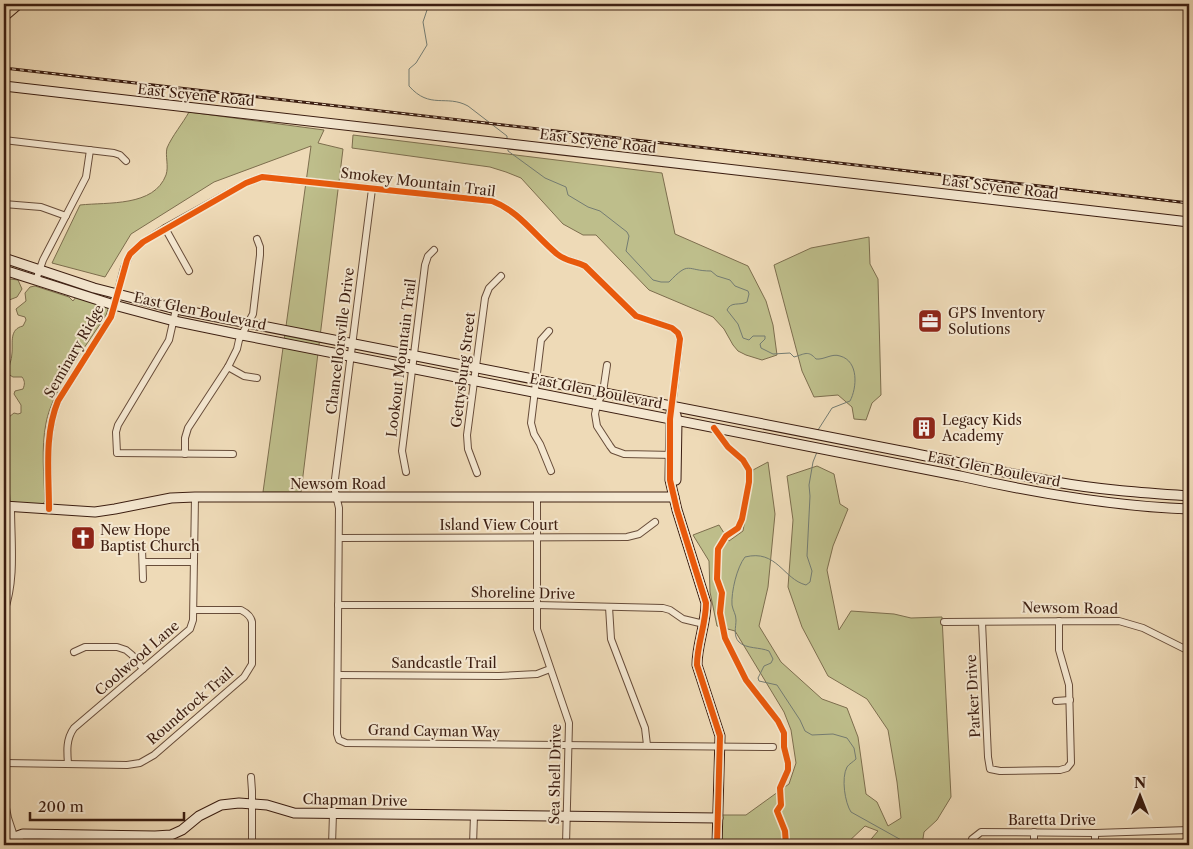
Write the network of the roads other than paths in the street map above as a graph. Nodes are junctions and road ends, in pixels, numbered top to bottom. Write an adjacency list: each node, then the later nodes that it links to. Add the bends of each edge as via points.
1 (18, 4): 2 (main road)
2 (4, 16)
3 (4, 86): 10 (street, East Scyene Road)
4 (4, 140): 5 (street)
5 (90, 150): 6 (street, via 114,153); 9 (street, via 86,177)
6 (126, 161)
7 (372, 189): 11 (street, Smokey Mountain Trail, via 262,177 246,182); 27 (street, Chancellorsville Drive); 40 (street, Smokey Mountain Trail, via 492,201 509,208 557,254 569,262 585,266 636,316 678,333)
8 (4, 204): 9 (street, via 41,207)
9 (66, 216): 16 (street)
10 (1189, 222)
11 (165, 228): 17 (street); 20 (street, Smokey Mountain Trail, via 130,254)
12 (257, 238): 24 (street, via 260,255 253,314)
13 (434, 250): 28 (street, Lookout Mountain Trail, via 425,265)
14 (4, 258): 16 (street, East Glen Boulevard)
15 (4, 270): 19 (street, East Glen Boulevard)
16 (40, 270): 19 (street); 20 (street, East Glen Boulevard)
17 (189, 271)
18 (501, 276): 32 (street, Gettysburg Street, via 488,288 485,298)
19 (36, 280): 21 (street, East Glen Boulevard)
20 (117, 294): 21 (street, Seminary Ridge); 22 (street, East Glen Boulevard)
21 (114, 305): 23 (street, East Glen Boulevard); 56 (street, Seminary Ridge, via 111,317 54,411 49,436)
22 (176, 309): 23 (street); 24 (street, East Glen Boulevard)
23 (174, 321): 26 (street, East Glen Boulevard); 42 (street, via 170,340 118,425 117,453)
24 (249, 322): 26 (street); 27 (street, East Glen Boulevard)
25 (549, 331): 36 (street, via 541,340)
26 (242, 335): 29 (street, East Glen Boulevard); 31 (street)
27 (352, 344): 28 (street, East Glen Boulevard); 29 (street, Chancellorsville Drive)
28 (414, 355): 32 (street, East Glen Boulevard); 33 (street, Lookout Mountain Trail)
29 (351, 356): 33 (street, East Glen Boulevard); 53 (street, Chancellorsville Drive)
30 (607, 365): 37 (street)
31 (228, 367): 34 (street, via 244,376); 42 (street, via 188,428)
32 (476, 367): 35 (street, Gettysburg Street); 36 (street, East Glen Boulevard)
33 (412, 368): 35 (street, East Glen Boulevard); 47 (street, Lookout Mountain Trail, via 402,451)
34 (257, 378)
35 (474, 380): 38 (street, East Glen Boulevard); 48 (street, Gettysburg Street, via 466,443)
36 (538, 380): 37 (street, East Glen Boulevard); 38 (street)
37 (603, 392): 39 (street); 40 (street, East Glen Boulevard)
38 (536, 393): 39 (street, East Glen Boulevard); 46 (street, via 532,429)
39 (596, 405): 41 (street, East Glen Boulevard); 44 (street, via 596,423 613,450 624,454)
40 (672, 406): 41 (street); 45 (street, East Glen Boulevard)
41 (674, 420): 44 (street); 49 (street, East Glen Boulevard)
42 (185, 454): 43 (street)
43 (233, 454)
44 (673, 454): 50 (street, via 670,480)
45 (963, 463): 49 (street); 51 (street, East Glen Boulevard, via 1058,483)
46 (551, 471)
47 (406, 472)
48 (477, 473)
49 (960, 476): 57 (street, East Glen Boulevard, via 1041,493)
50 (673, 494): 54 (street, Newsom Road); 73 (street, via 704,595)
51 (1189, 496)
52 (195, 497): 53 (street, Newsom Road); 56 (street, Newsom Road, via 171,498 95,512); 63 (street, Coolwood Lane)
53 (335, 497): 54 (street, Newsom Road); 59 (street, Grand Cayman Way, via 339,508)
54 (538, 498): 60 (street, Sea Shell Drive)
55 (8, 507): 56 (street, Newsom Road); 69 (street, via 12,580)
56 (49, 509)
57 (1189, 510)
58 (655, 522): 60 (street, Island View Court, via 639,534 627,537)
59 (339, 538): 60 (street, Island View Court); 65 (street, Grand Cayman Way)
60 (537, 538): 66 (street, Sea Shell Drive)
61 (142, 549): 62 (street)
62 (143, 562): 63 (street); 64 (street)
63 (194, 562): 68 (street, Coolwood Lane)
64 (143, 579)
65 (338, 605): 66 (street, Shoreline Drive); 78 (street, Grand Cayman Way)
66 (536, 606): 67 (street, Shoreline Drive); 77 (street, Sea Shell Drive, via 538,635)
67 (610, 607): 73 (street, Shoreline Drive, via 667,609 683,619); 82 (street, via 612,639 646,728)
68 (194, 610): 76 (street, Coolwood Lane, via 190,629); 86 (street, Roundrock Trail, via 241,610 251,618 252,664 249,672 147,759 127,765)
69 (4, 612)
70 (1059, 621): 72 (street, Newsom Road); 74 (street, Newsom Road, via 1119,622 1143,628); 79 (street, via 1059,650)
71 (944, 622): 72 (street, Newsom Road)
72 (982, 622): 79 (street, Parker Drive, via 990,770 1067,768 1071,763)
73 (704, 624): 83 (street, via 697,665 718,725)
74 (1189, 650)
75 (74, 652): 76 (street, via 85,646 118,647 132,655)
76 (143, 669): 86 (street, Coolwood Lane, via 74,728 67,743)
77 (550, 669): 78 (street, Sandcastle Trail, via 537,674 499,676); 81 (street, Sea Shell Drive, via 568,716)
78 (338, 675): 81 (street, Grand Cayman Way, via 337,734 343,742)
79 (1070, 700): 80 (street)
80 (1056, 701)
81 (569, 745): 82 (street, Grand Cayman Way); 92 (street, Sea Shell Drive)
82 (647, 746): 83 (street, Grand Cayman Way)
83 (720, 746): 84 (street, Grand Cayman Way); 93 (street)
84 (773, 747)
85 (4, 763): 86 (street, Roundrock Trail)
86 (68, 764)
87 (251, 777): 89 (street)
88 (4, 798): 98 (street)
89 (252, 804): 90 (street, Chapman Drive, via 294,813); 98 (street, Chapman Drive, via 221,805 171,835 23,834); 99 (street)
90 (333, 813): 91 (street, Chapman Drive); 100 (street)
91 (474, 815): 92 (street, Chapman Drive); 101 (street)
92 (567, 816): 93 (street, Chapman Drive); 102 (street, Sea Shell Drive)
93 (718, 818): 103 (street)
94 (1189, 830): 96 (street, Baretta Drive)
95 (1034, 832): 96 (street, Baretta Drive); 104 (street, Baretta Drive, via 981,832 972,839); 105 (street)
96 (1095, 833): 106 (street)
97 (4, 841): 98 (street, Chapman Drive)
98 (16, 841)
99 (252, 845)
100 (332, 845)
101 (473, 845)
102 (566, 845)
103 (717, 845)
104 (971, 845)
105 (1034, 845)
106 (1095, 845)

